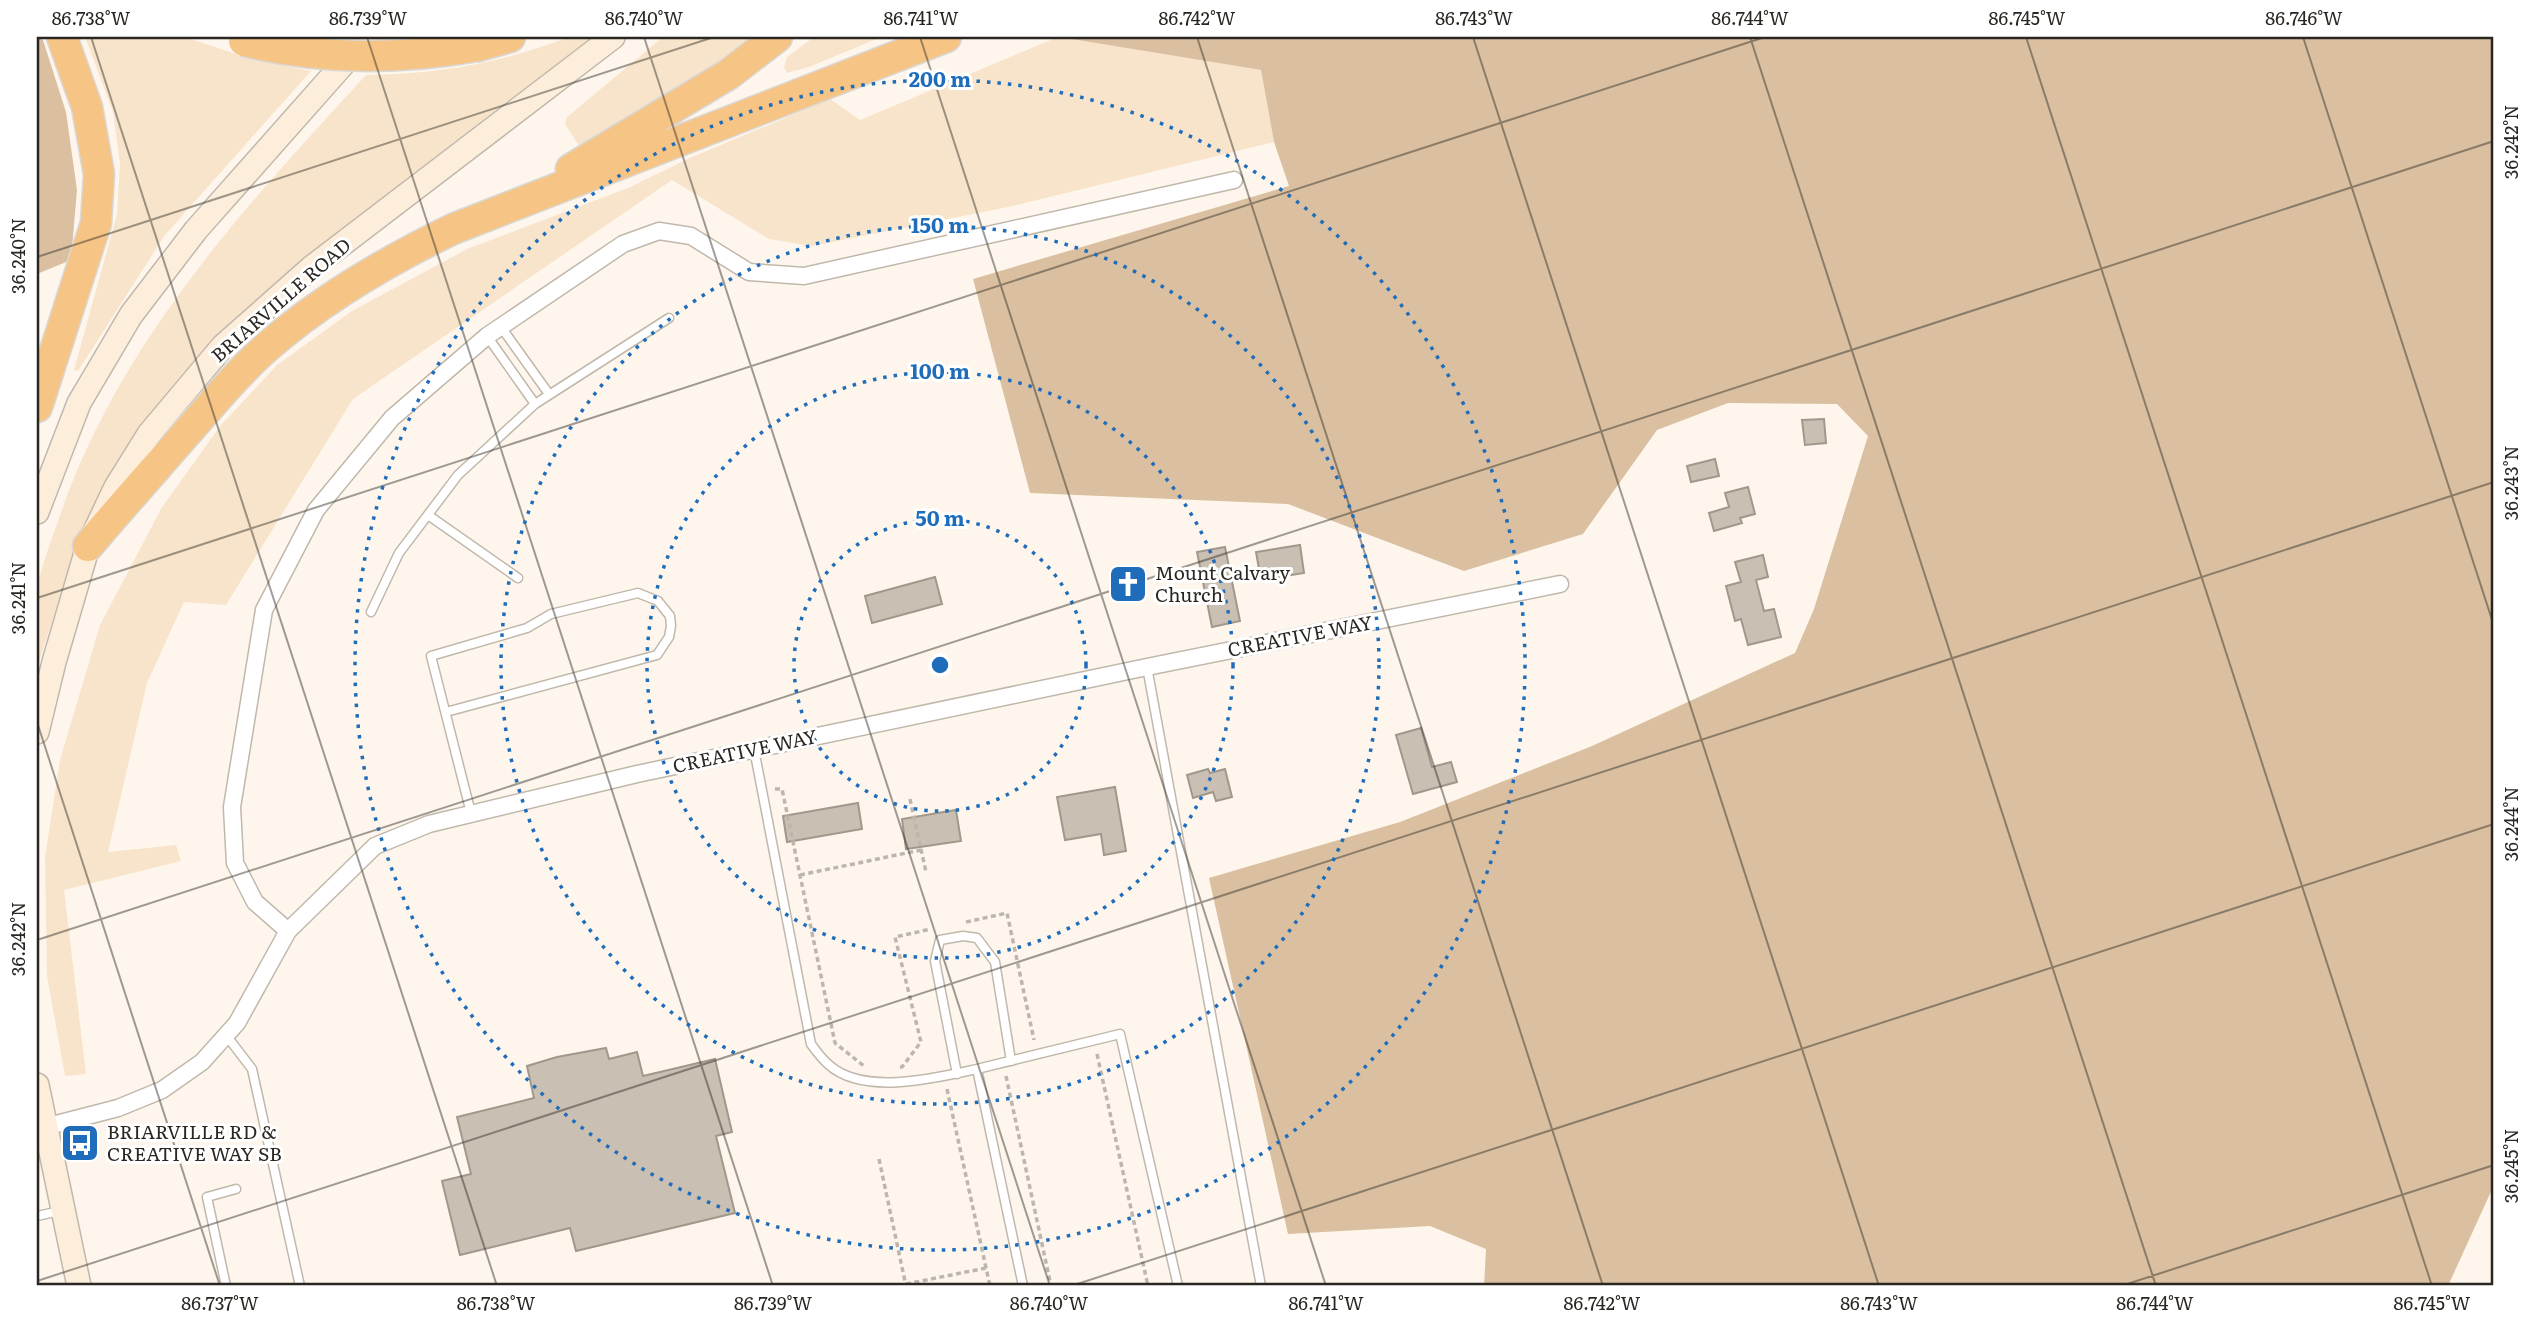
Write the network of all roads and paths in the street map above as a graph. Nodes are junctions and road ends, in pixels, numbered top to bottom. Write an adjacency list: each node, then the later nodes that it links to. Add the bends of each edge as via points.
1 (62, 37): 14 (highway, via 87,107 99,174 96,223)
2 (367, 37): 15 (main road, via 196,230 131,315 79,403)
3 (510, 37): 7 (highway, bridge, via 404,57 280,50)
4 (613, 37): 17 (main road, BRIARVILLE ROAD, via 311,268 223,346 149,434)
5 (777, 37): 9 (highway, via 729,74)
6 (946, 37): 9 (highway)
7 (239, 39)
8 (1234, 180): 11 (street, via 804,276 749,272 691,236 659,231 623,244)
9 (508, 209): 17 (highway, via 410,250 267,347)
10 (669, 318): 12 (lane)
11 (494, 332): 12 (lane); 13 (lane); 33 (street, via 392,418 316,510 264,610 232,807 235,863 255,902)
12 (549, 394): 13 (lane)
13 (535, 404): 16 (lane, via 458,475)
14 (37, 407)
15 (37, 512)
16 (428, 515): 18 (lane); 20 (lane, via 399,554)
17 (88, 546): 23 (main road, BRIARVILLE ROAD)
18 (518, 578)
19 (1560, 584): 21 (street, CREATIVE WAY)
20 (371, 612)
21 (1147, 667): 24 (street, CREATIVE WAY); 60 (lane)
22 (446, 712): 22 (lane, via 431,656 527,628 551,614 638,593 658,601 670,617 669,637 657,655); 27 (lane)
23 (37, 732)
24 (754, 749): 27 (street, CREATIVE WAY); 41 (lane, via 811,1045 830,1066 855,1080 915,1083)
25 (769, 788): 30 (path, via 782,789)
26 (910, 799): 28 (path)
27 (471, 814): 33 (street, CREATIVE WAY, via 429,824 375,846)
28 (921, 850): 29 (path); 30 (path)
29 (926, 872)
30 (800, 875): 38 (path, via 835,1043)
31 (957, 923): 35 (path, via 1007,912)
32 (932, 929): 39 (path, via 895,937 921,1042 902,1067)
33 (288, 931): 34 (street, CREATIVE WAY)
34 (226, 1035): 45 (street, CREATIVE WAY, via 202,1062 162,1090 118,1108); 54 (lane, via 252,1069)
35 (1034, 1041)
36 (1097, 1054): 58 (path)
37 (1011, 1061): 40 (lane); 41 (lane, via 995,962 977,938 940,940 935,961); 59 (lane, via 1120,1034)
38 (866, 1067)
39 (890, 1067)
40 (977, 1069): 41 (lane); 56 (lane)
41 (957, 1073)
42 (1006, 1074): 57 (path)
43 (37, 1085): 45 (main road)
44 (955, 1085): 50 (path, via 947,1087)
45 (41, 1128): 48 (main road)
46 (879, 1159): 51 (path)
47 (236, 1189): 53 (lane, via 207,1197)
48 (63, 1210): 49 (lane); 52 (main road)
49 (37, 1216)
50 (986, 1268): 51 (path); 55 (path)
51 (906, 1285)
52 (77, 1286)
53 (226, 1286)
54 (300, 1286)
55 (990, 1286)
56 (1023, 1286)
57 (1051, 1286)
58 (1147, 1286)
59 (1178, 1286)
60 (1261, 1286)

